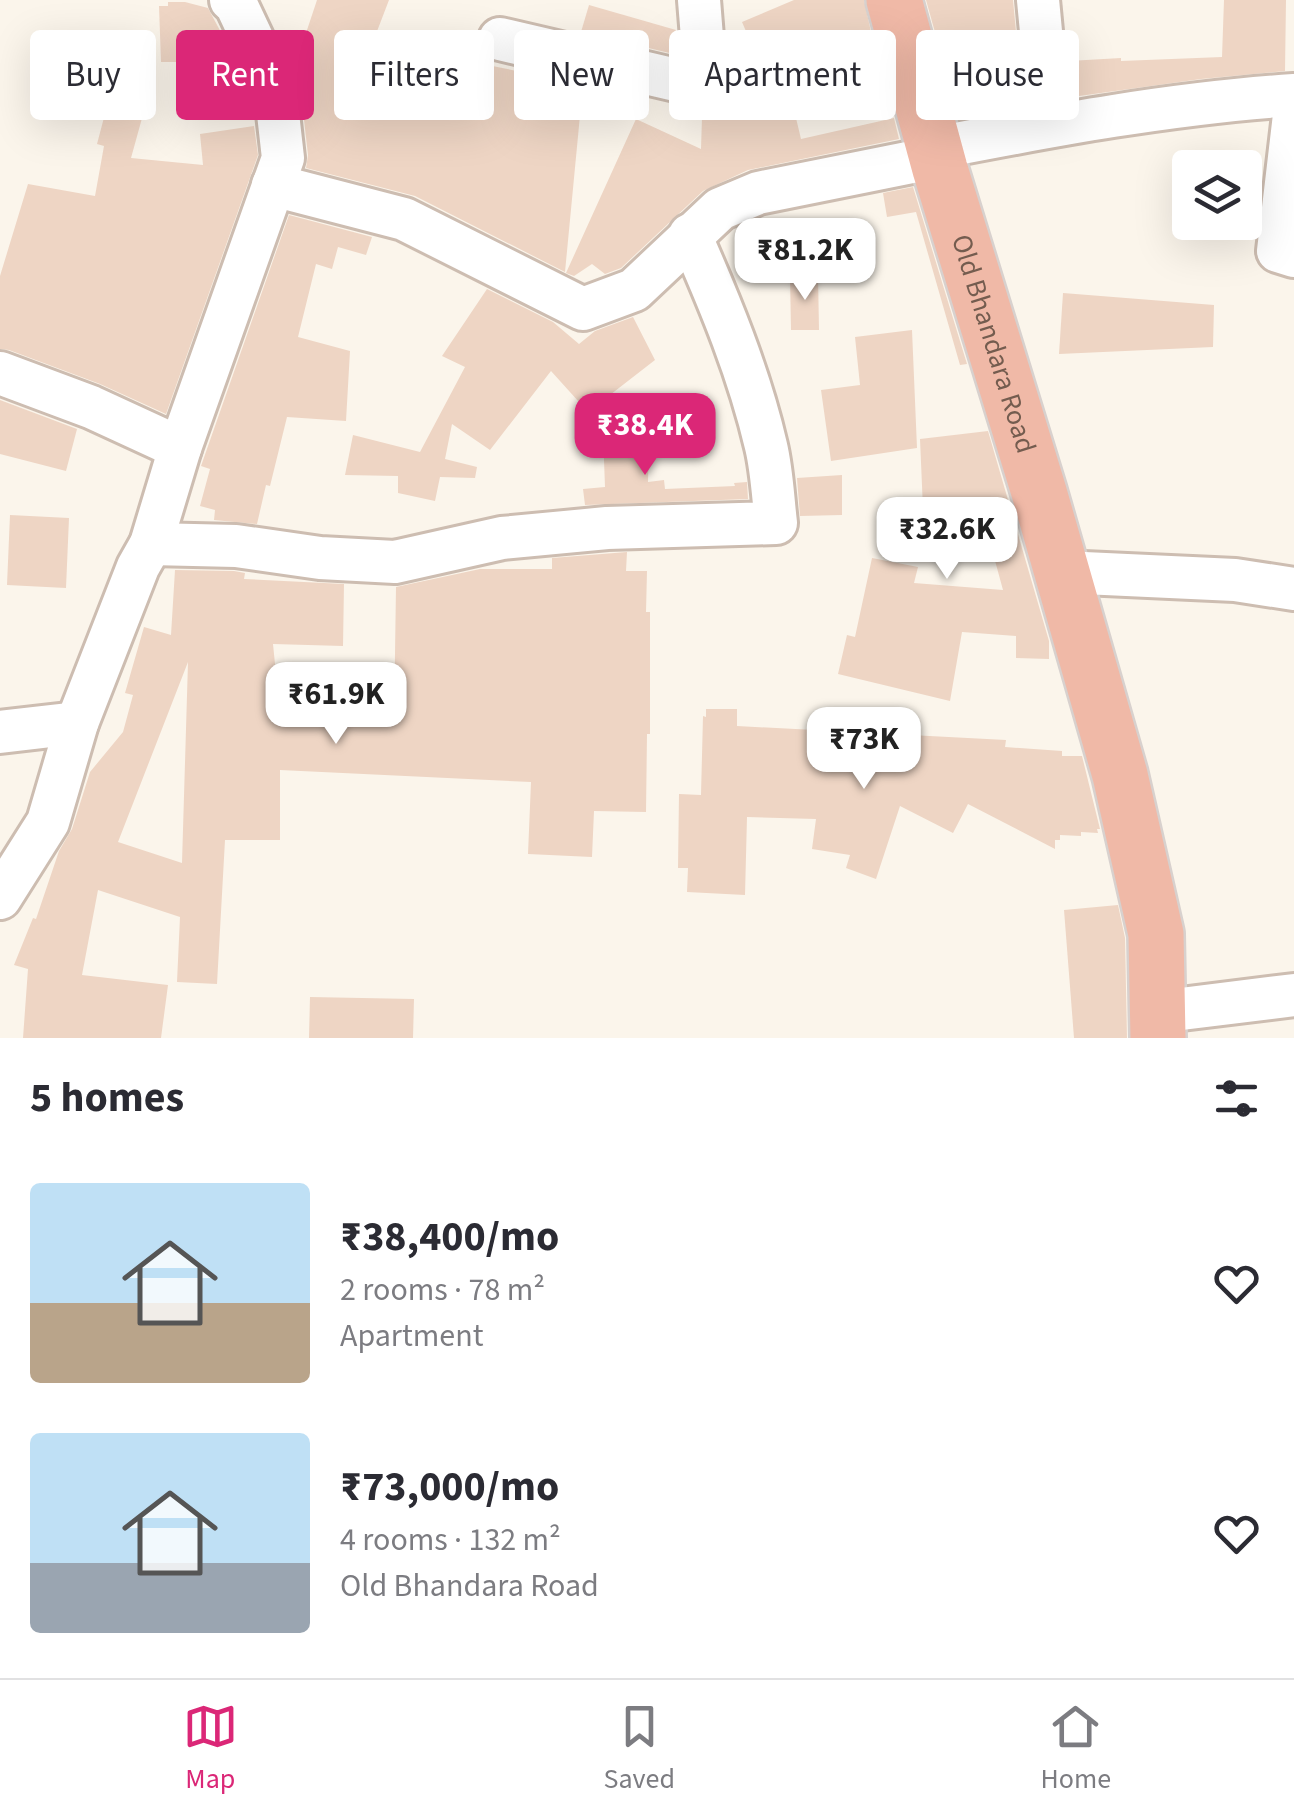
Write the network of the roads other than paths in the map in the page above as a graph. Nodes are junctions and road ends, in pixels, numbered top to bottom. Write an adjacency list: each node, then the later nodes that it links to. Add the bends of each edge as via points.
1 (232, 0): 10 (street, via 275,87 283,158)
2 (699, 0): 5 (street, via 706,87)
3 (894, 0): 9 (highway, Old Bhandara Road)
4 (1038, 0): 8 (street)
5 (500, 39)
6 (1294, 96): 8 (street)
7 (1294, 115): 12 (street, via 1278,251)
8 (1050, 126): 9 (street)
9 (936, 153): 11 (street, via 758,193 720,209); 16 (highway, Old Bhandara Road)
10 (273, 185): 11 (street, via 404,219 582,308 634,290); 14 (street)
11 (690, 235): 15 (street, via 747,379 767,449 776,523 502,538 395,562)
12 (1294, 256)
13 (0, 373): 14 (street)
14 (180, 448): 15 (street)
15 (151, 544): 18 (street)
16 (1062, 572): 17 (street); 22 (highway, Old Bhandara Road, via 1120,775 1156,934)
17 (1294, 589)
18 (77, 723): 19 (street); 20 (street, via 48,822)
19 (0, 732)
20 (0, 898)
21 (1294, 995): 22 (street)
22 (1157, 1025)

